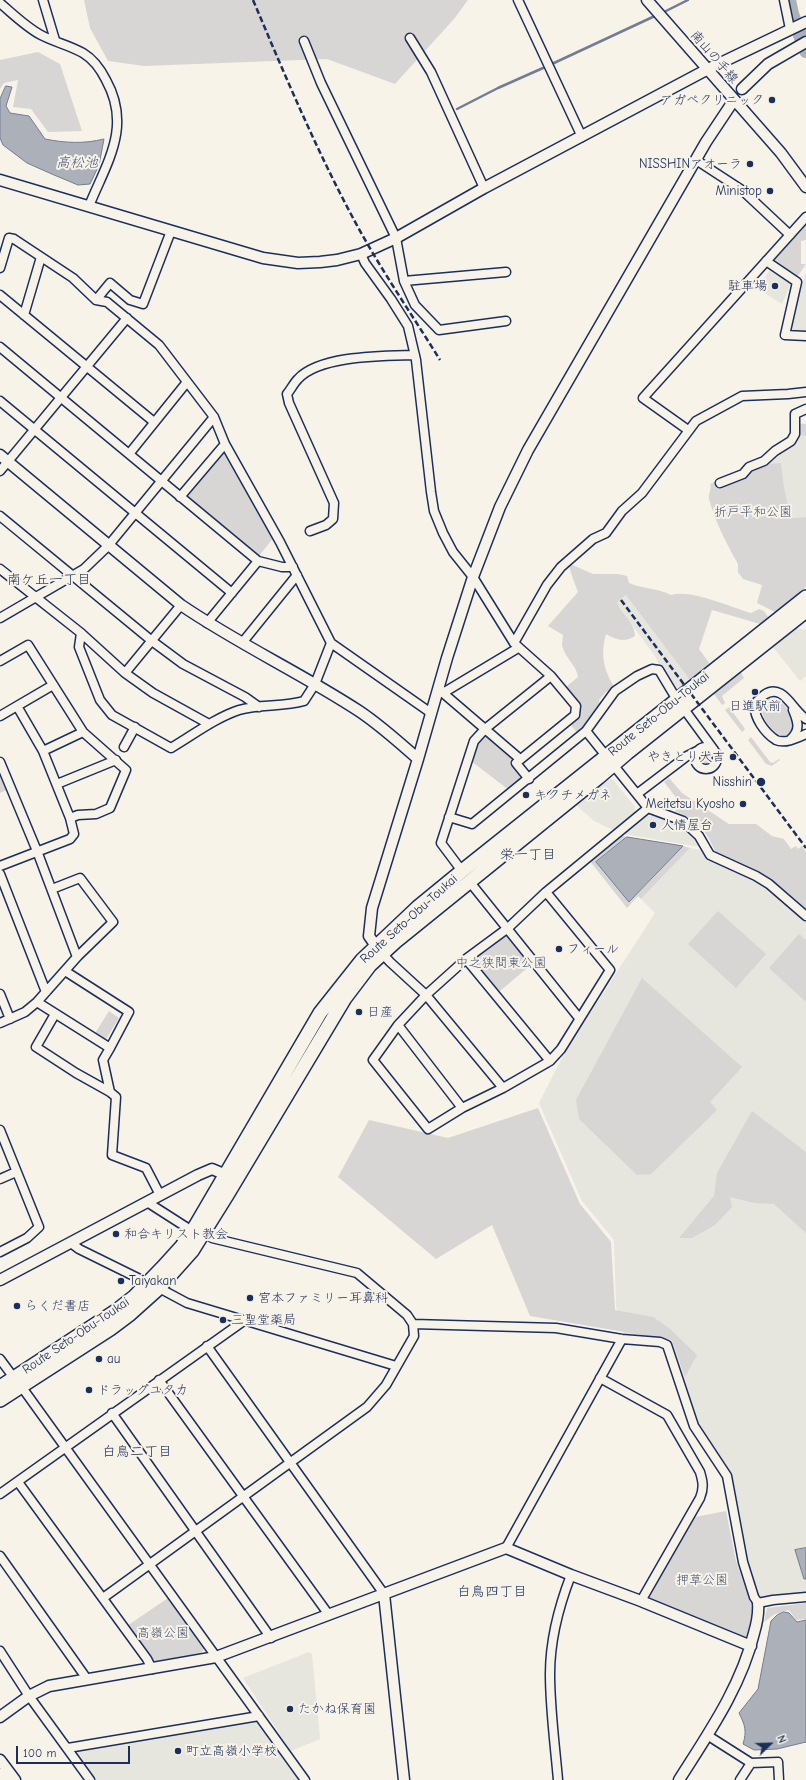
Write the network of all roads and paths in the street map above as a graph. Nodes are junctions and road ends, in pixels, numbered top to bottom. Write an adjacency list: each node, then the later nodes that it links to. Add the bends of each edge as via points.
1 (43, 0): 9 (street)
2 (518, 0): 15 (street)
3 (647, 0): 12 (street, 南山の手線)
4 (784, 0): 7 (street)
5 (0, 3): 9 (street, via 24,24)
6 (806, 22): 7 (street)
7 (791, 29): 12 (street)
8 (410, 38): 19 (street, via 431,72)
9 (55, 40): 20 (street, via 83,53 94,62 106,79 116,101 116,140)
10 (304, 41): 24 (street, via 334,112)
11 (806, 42): 13 (street, via 768,64)
12 (708, 69): 14 (street, 南山の手線); 15 (street)
13 (742, 89)
14 (734, 100): 16 (street); 18 (street, 南山の手線, via 781,153)
15 (582, 137): 19 (street)
16 (696, 160): 23 (street, via 742,190); 65 (street, via 528,450 500,507)
17 (0, 180): 20 (street)
18 (806, 187)
19 (484, 188): 24 (street)
20 (89, 206): 22 (street)
21 (806, 217): 23 (street)
22 (171, 231): 26 (street, via 263,258 298,263 337,260); 33 (street, via 143,304 130,300 110,283)
23 (790, 235): 28 (street)
24 (396, 238): 26 (street); 31 (street)
25 (2, 253): 27 (street, via 10,238); 29 (street)
26 (361, 254): 39 (street, via 408,326)
27 (41, 257): 33 (street, via 73,278); 34 (street)
28 (766, 261): 37 (street, via 797,282 785,335); 49 (street, via 643,398)
29 (0, 268)
30 (506, 272): 31 (street)
31 (404, 281): 36 (street, via 415,305 439,330)
32 (0, 295): 34 (street)
33 (96, 300): 35 (street, via 107,302)
34 (24, 315): 40 (street)
35 (127, 318): 40 (street); 41 (street, via 159,345)
36 (506, 321)
37 (806, 336)
38 (0, 347): 43 (street)
39 (415, 355): 59 (street, via 357,357 314,368 299,378 288,394 289,403 334,503 333,519); 65 (street, via 434,511 453,552)
40 (86, 367): 43 (street); 47 (street)
41 (187, 382): 46 (street); 47 (street)
42 (806, 392): 49 (street, via 742,396 696,420)
43 (61, 397): 48 (street); 51 (street)
44 (0, 401): 48 (street)
45 (806, 409): 55 (street, via 795,414 796,434 792,441 775,451 764,462)
46 (214, 418): 50 (street); 54 (street)
47 (154, 422): 51 (street)
48 (34, 429): 52 (street); 57 (street)
49 (688, 430): 76 (street, via 642,493 622,511 606,533 593,539 560,567 547,585)
50 (226, 444): 56 (street); 63 (street)
51 (129, 454): 54 (street)
52 (4, 458): 53 (street); 60 (street)
53 (0, 471)
54 (161, 481): 56 (street); 57 (street)
55 (720, 483)
56 (180, 497): 61 (street)
57 (136, 512): 60 (street); 66 (street)
58 (0, 516): 64 (street)
59 (310, 532)
60 (108, 546): 64 (street); 68 (street)
61 (258, 561): 63 (street); 66 (street)
62 (0, 569): 67 (street)
63 (295, 571): 74 (street); 75 (street)
64 (73, 576): 67 (street); 73 (street)
65 (473, 577): 76 (street); 82 (street)
66 (232, 593): 71 (street)
67 (35, 597): 70 (street); 72 (street)
68 (181, 605): 71 (street); 73 (street)
69 (804, 605): 84 (main road, Route Seto-Obu-Toukai)
70 (0, 618)
71 (207, 623): 74 (street)
72 (81, 633): 78 (street); 91 (street, via 79,647 100,700 112,715)
73 (152, 641): 78 (street); 86 (street, via 183,664)
74 (242, 643): 80 (street)
75 (331, 643): 80 (street); 87 (street)
76 (516, 645): 79 (street); 82 (street)
77 (0, 661): 81 (street, via 28,644)
78 (125, 673): 90 (street, via 153,693)
79 (551, 676): 92 (street); 102 (street, via 576,706 575,715)
80 (315, 684): 86 (street, via 304,701); 101 (street, via 360,712)
81 (53, 685): 85 (street); 94 (street)
82 (441, 690): 87 (street); 92 (street)
83 (789, 702): 89 (street); 96 (street, via 798,722 796,732); 96 (street, via 779,692 772,691 756,702 754,710 773,738 779,742)
84 (681, 704): 93 (street, via 659,670 652,670 637,676 614,691); 100 (street); 104 (main road, Route Seto-Obu-Toukai)
85 (16, 706): 88 (street); 99 (street)
86 (259, 707): 90 (street, via 239,710)
87 (432, 713): 101 (street)
88 (0, 716)
89 (806, 719)
90 (209, 724): 91 (street, via 171,748)
91 (135, 727): 97 (street)
92 (485, 729): 102 (street); 110 (street, via 474,741)
93 (586, 731): 104 (street); 106 (street)
94 (83, 732): 99 (street); 103 (street)
95 (806, 734): 96 (street)
96 (790, 740)
97 (124, 747)
98 (699, 750): 100 (street, via 706,747); 100 (street, via 696,762 703,769 710,769 716,765 718,758); 108 (street, via 687,756)
99 (43, 751): 107 (street)
100 (715, 752)
101 (418, 759): 120 (street, via 372,908 369,936)
102 (520, 759): 106 (street, via 516,763)
103 (116, 760): 107 (street); 111 (street, via 126,770 110,808 96,814)
104 (610, 760): 108 (street); 115 (main road, Route Seto-Obu-Toukai)
105 (0, 762): 112 (street)
106 (529, 779): 110 (street, via 472,824)
107 (57, 784): 111 (street)
108 (637, 794): 109 (street)
109 (648, 808): 117 (street); 118 (street, via 683,822 700,836 710,855 769,884)
110 (449, 817): 115 (street, via 441,843)
111 (70, 818): 112 (street, via 74,834 70,840)
112 (37, 851): 113 (street); 116 (street)
113 (0, 866)
114 (0, 874): 124 (street)
115 (466, 876): 119 (street); 120 (main road, Route Seto-Obu-Toukai, via 418,907)
116 (52, 889): 121 (street); 121 (street, via 80,878 113,922)
117 (546, 892): 119 (street); 129 (street, via 610,970)
118 (806, 916)
119 (508, 928): 122 (street); 129 (street)
120 (379, 950): 126 (street); 140 (main road, Route Seto-Obu-Toukai, via 349,975 320,1013)
121 (77, 957): 123 (street)
122 (466, 960): 126 (street); 134 (street)
123 (65, 971): 124 (street); 133 (street, via 129,1012)
124 (46, 992): 127 (street)
125 (0, 994): 130 (street)
126 (426, 996): 132 (street); 135 (street)
127 (37, 1002): 128 (street); 130 (street, via 25,1012)
128 (56, 1014): 133 (street); 136 (street, via 36,1047)
129 (579, 1018): 134 (street, via 561,1049)
130 (10, 1019): 131 (street)
131 (0, 1023)
132 (398, 1025): 137 (street); 137 (street, via 372,1060 428,1129)
133 (110, 1048): 136 (street, via 103,1060)
134 (550, 1061): 135 (street)
135 (503, 1088): 137 (street)
136 (110, 1092): 142 (street, via 116,1097 112,1155 146,1168)
137 (462, 1108)
138 (0, 1130): 139 (street)
139 (16, 1172): 141 (street); 147 (street, via 39,1227 27,1238)
140 (232, 1177): 142 (street, via 212,1170); 149 (main road, Route Seto-Obu-Toukai)
141 (0, 1179)
142 (160, 1195): 143 (street)
143 (147, 1202): 144 (street); 146 (street)
144 (186, 1227)
145 (212, 1238): 151 (street, via 357,1273 407,1315)
146 (71, 1243): 148 (street); 149 (street)
147 (0, 1252)
148 (0, 1280)
149 (154, 1285): 150 (street, via 188,1303); 158 (main road, Route Seto-Obu-Toukai)
150 (244, 1320): 153 (street); 155 (street)
151 (413, 1324): 152 (street, via 556,1328); 155 (street, via 414,1336)
152 (622, 1339): 156 (street); 176 (street, via 660,1342 667,1345 694,1426 726,1476 743,1562 754,1598)
153 (207, 1346): 157 (street); 163 (street)
154 (0, 1359): 158 (street)
155 (396, 1366): 163 (street, via 381,1392 368,1407)
156 (600, 1378): 168 (street); 175 (street, via 667,1415 703,1480 704,1489 700,1498)
157 (159, 1380): 161 (street); 166 (street)
158 (17, 1382): 159 (main road, Route Seto-Obu-Toukai); 160 (main road, Route Seto-Obu-Toukai); 162 (street)
159 (0, 1387)
160 (0, 1400)
161 (112, 1413): 162 (street); 167 (street)
162 (65, 1448): 164 (street); 170 (street)
163 (290, 1462): 166 (street); 172 (street)
164 (18, 1482): 165 (street); 174 (street)
165 (0, 1494)
166 (244, 1497): 167 (street); 177 (street)
167 (195, 1531): 170 (street); 178 (street)
168 (506, 1548): 171 (street); 172 (street)
169 (0, 1556): 183 (street)
170 (149, 1565): 174 (street); 181 (street)
171 (571, 1576): 175 (street); 197 (street, via 554,1633 550,1673)
172 (384, 1594): 177 (street); 196 (street)
173 (806, 1597): 176 (street)
174 (102, 1598): 182 (street)
175 (641, 1601): 179 (street)
176 (758, 1603): 179 (street, via 759,1612)
177 (329, 1615): 178 (street)
178 (271, 1638): 181 (street)
179 (751, 1646): 187 (street, via 742,1672)
180 (0, 1652): 184 (street)
181 (216, 1657): 182 (street); 185 (street)
182 (152, 1669): 183 (street)
183 (87, 1679): 184 (street, via 49,1686)
184 (29, 1696): 186 (street); 188 (street)
185 (259, 1716): 188 (street); 195 (street)
186 (0, 1717)
187 (707, 1734): 190 (street); 198 (street)
188 (68, 1748): 194 (street)
189 (0, 1760): 193 (street)
190 (751, 1763): 199 (street); 200 (street, via 778,1762)
191 (0, 1774): 192 (street)
192 (4, 1780)
193 (15, 1780)
194 (90, 1780)
195 (305, 1780)
196 (404, 1780)
197 (558, 1780)
198 (679, 1780)
199 (740, 1780)
200 (779, 1780)

